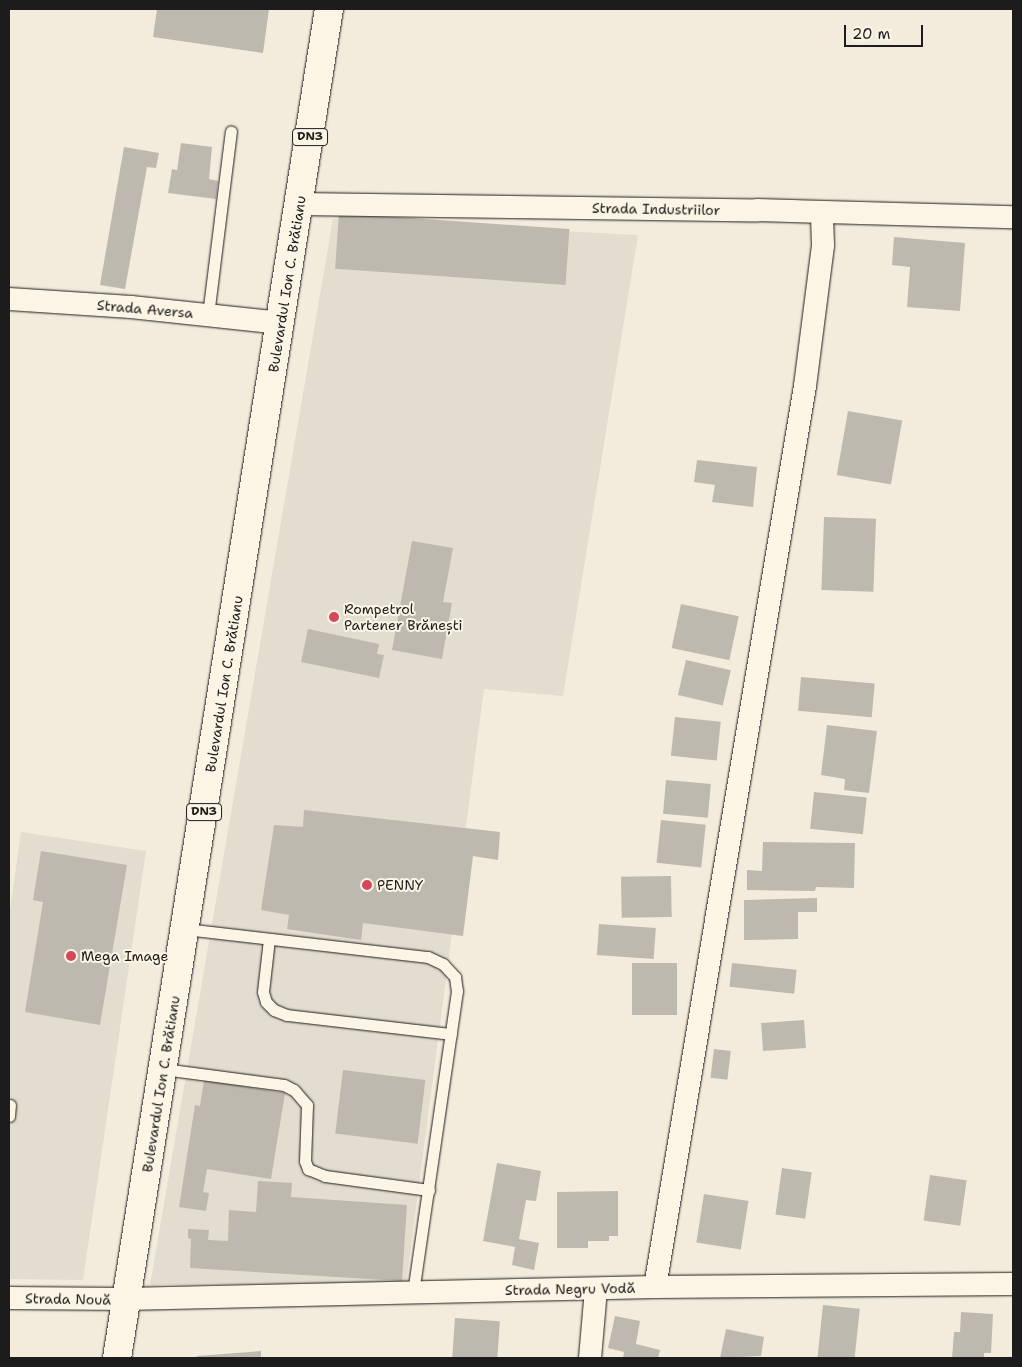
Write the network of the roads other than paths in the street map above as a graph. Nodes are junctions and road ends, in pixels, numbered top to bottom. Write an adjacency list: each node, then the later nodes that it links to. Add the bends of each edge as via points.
1 (329, 9): 3 (main road, Bulevardul Ion C. Brătianu / DN3)
2 (230, 131): 7 (lane)
3 (300, 204): 4 (street, Strada Industriilor); 8 (main road, Bulevardul Ion C. Brătianu / DN3)
4 (822, 212): 5 (street, Strada Industriilor); 15 (street, via 823,245 808,368)
5 (1013, 217)
6 (9, 299): 7 (street, Strada Aversa)
7 (208, 315): 8 (street, Strada Aversa)
8 (281, 323): 9 (main road, Bulevardul Ion C. Brătianu / DN3)
9 (185, 929): 10 (lane); 12 (main road, Bulevardul Ion C. Brătianu / DN3)
10 (268, 939): 11 (lane, via 428,957 443,964 455,977 458,991); 11 (lane, via 263,992 266,1002 274,1010 287,1015)
11 (451, 1034): 13 (lane)
12 (163, 1068): 13 (lane, via 284,1085 294,1090 307,1105 305,1161 308,1169 324,1176); 19 (main road, Bulevardul Ion C. Brătianu / DN3)
13 (429, 1190): 17 (lane)
14 (1013, 1284): 15 (street, Strada Negru Vodă)
15 (655, 1288): 16 (street, Strada Negru Vodă)
16 (596, 1289): 17 (street, Strada Negru Vodă); 21 (street)
17 (414, 1293): 19 (street, Strada Negru Vodă)
18 (9, 1298): 19 (street, Strada Nouă)
19 (126, 1299): 20 (main road, Bulevardul Ion C. Brătianu / DN3)
20 (117, 1358)
21 (590, 1358)

